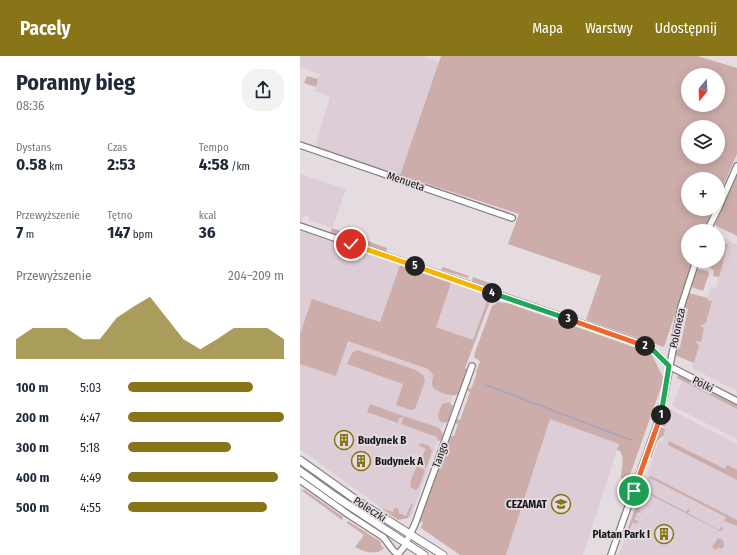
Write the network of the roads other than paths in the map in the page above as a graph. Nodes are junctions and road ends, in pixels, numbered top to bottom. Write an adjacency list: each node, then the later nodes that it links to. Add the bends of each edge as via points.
1 (300, 145): 4 (street, Menueta)
2 (737, 166): 3 (street)
3 (725, 193)
4 (512, 218)
5 (300, 226): 8 (street, Polki, via 647,346)
6 (694, 268): 8 (street, Poloneza, via 681,307)
7 (472, 366): 13 (street, Tango)
8 (669, 366): 9 (street, Polki); 17 (street, Poloneza, via 661,413)
9 (737, 401)
10 (300, 460): 13 (main road, Poleczki)
11 (300, 471): 14 (main road, Poleczki)
12 (300, 480): 14 (street, Poleczki, via 383,537 396,553 399,553)
13 (410, 534): 14 (street, Tango); 16 (main road, Poleczki)
14 (406, 543): 15 (main road, Poleczki)
15 (424, 555)
16 (443, 555)
17 (611, 555)

